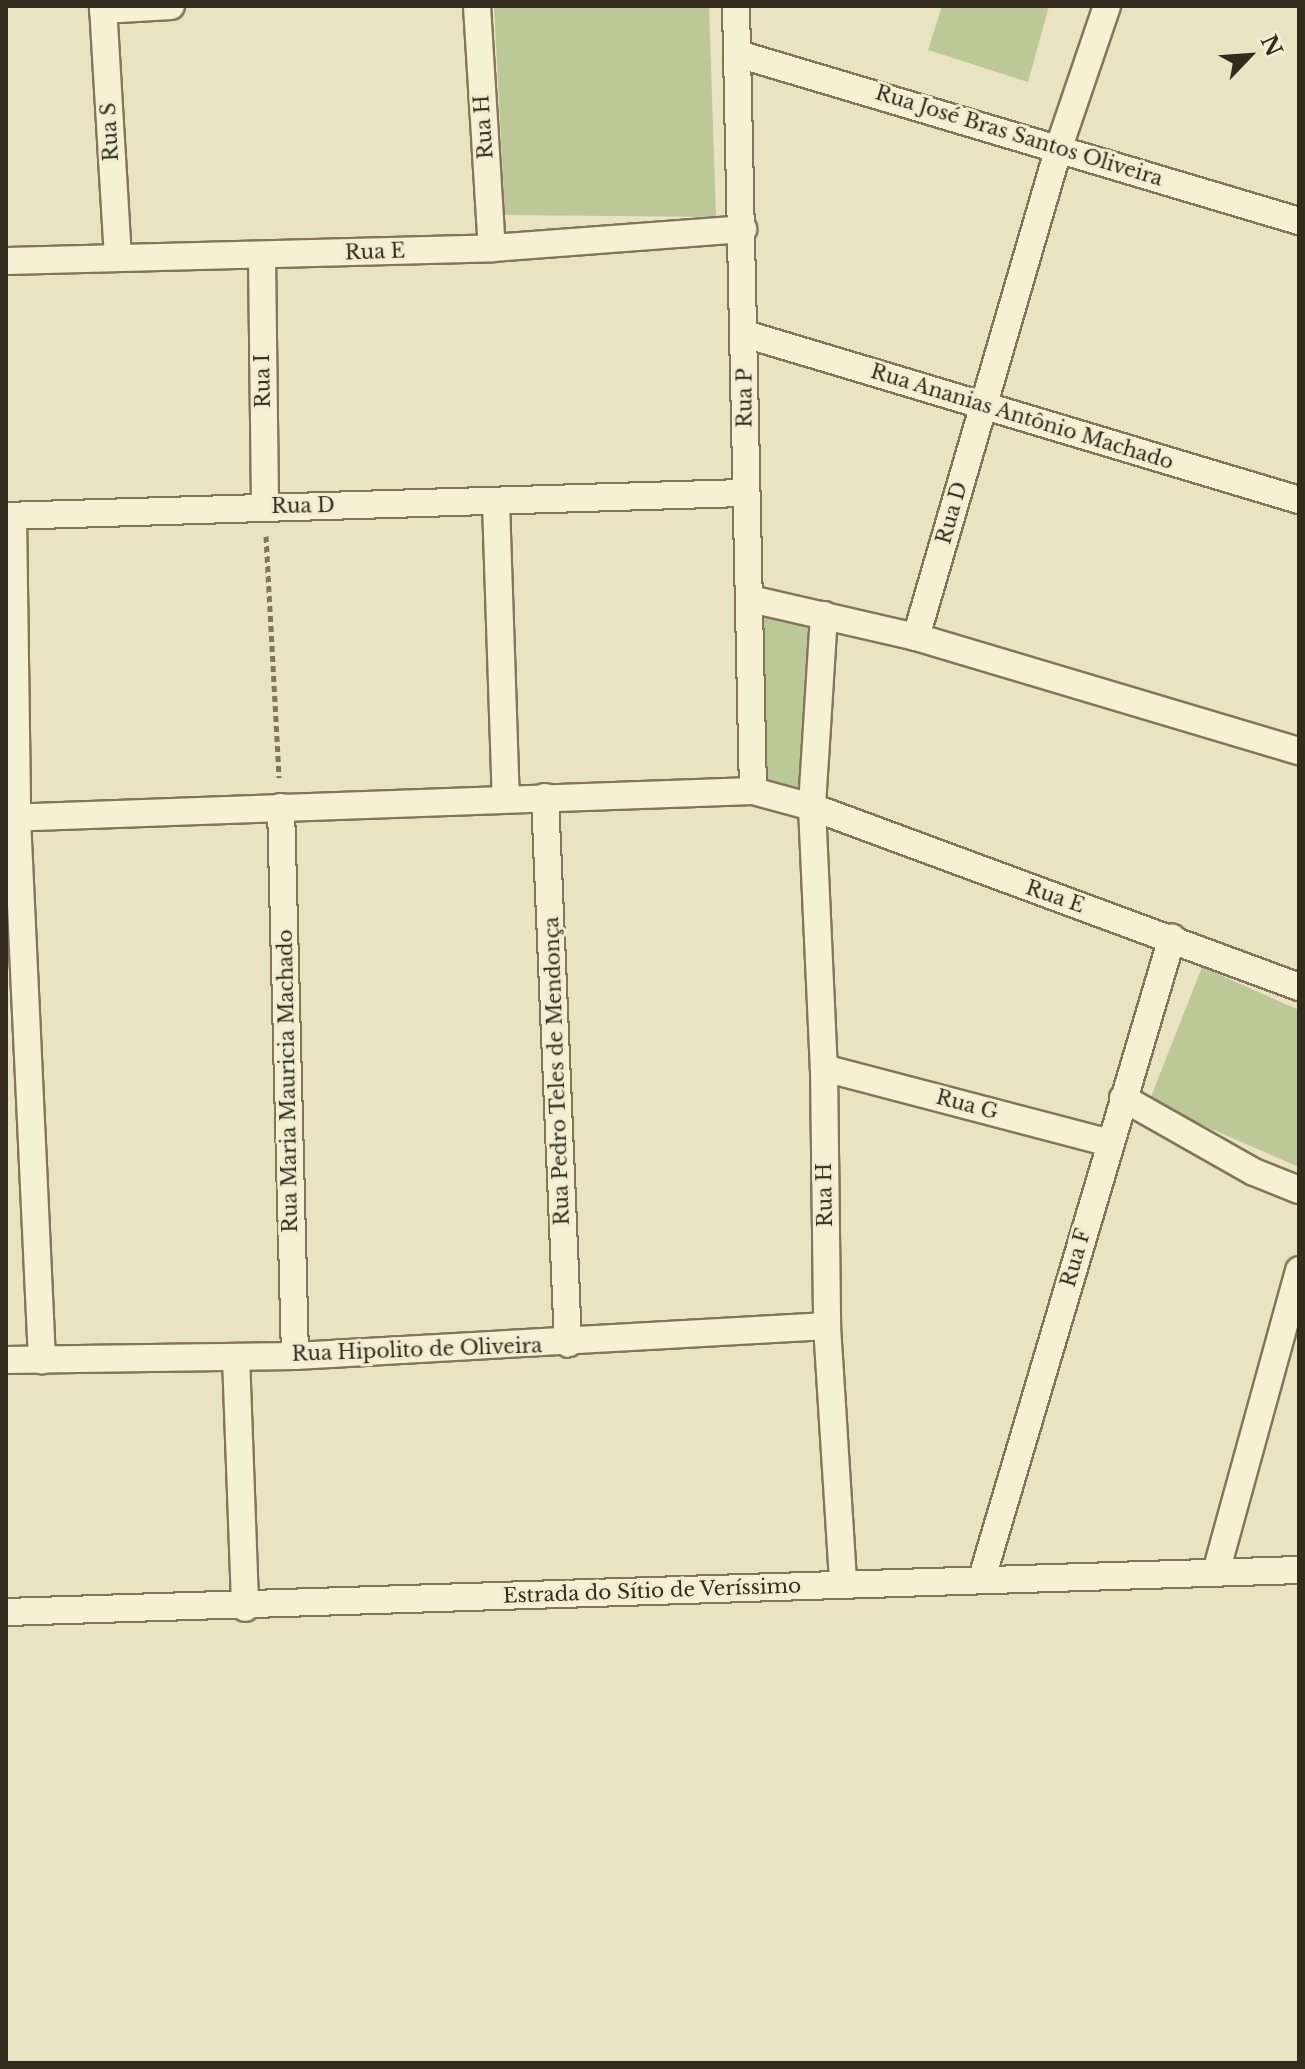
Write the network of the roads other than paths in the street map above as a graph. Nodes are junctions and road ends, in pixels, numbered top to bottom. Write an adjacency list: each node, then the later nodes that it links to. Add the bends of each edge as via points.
1 (171, 6): 5 (street)
2 (477, 6): 10 (street, Rua H)
3 (736, 6): 6 (street, Rua P)
4 (1107, 6): 7 (street, Rua D)
5 (103, 8): 12 (street, Rua S)
6 (738, 54): 7 (street, Rua José Bras Santos Oliveira); 9 (street, Rua P)
7 (1059, 147): 8 (street, Rua José Bras Santos Oliveira); 15 (street, Rua D)
8 (1299, 221)
9 (743, 229): 10 (street, Rua E); 14 (street, Rua P)
10 (492, 248): 11 (street, Rua E)
11 (262, 256): 12 (street, Rua E); 19 (street, Rua I)
12 (118, 257): 13 (street, Rua E)
13 (6, 261)
14 (745, 334): 15 (street, Rua Ananias Antônio Machado); 16 (street, Rua P)
15 (984, 406): 17 (street, Rua Ananias Antônio Machado); 23 (street, Rua D)
16 (744, 493): 18 (street, Rua D); 21 (street, Rua P)
17 (1299, 500)
18 (496, 503): 19 (street, Rua D); 27 (street)
19 (265, 507): 20 (street, Rua D)
20 (9, 516): 30 (street)
21 (751, 599): 22 (street); 25 (street, Rua P)
22 (824, 615): 23 (street); 29 (street, Rua H)
23 (916, 637): 24 (street)
24 (1299, 751)
25 (753, 791): 26 (street); 29 (street)
26 (545, 797): 27 (street); 39 (street, Rua Pedro Teles de Mendonça)
27 (506, 798): 28 (street)
28 (281, 807): 30 (street); 40 (street, Rua Maria Mauricia Machado)
29 (812, 807): 31 (street, Rua E); 33 (street, Rua H)
30 (12, 818): 43 (street)
31 (1172, 938): 32 (street, Rua E); 34 (street, Rua F)
32 (1299, 987)
33 (824, 1068): 35 (street, Rua G); 38 (street, Rua H)
34 (1123, 1098): 35 (street, Rua F); 36 (street, via 1254,1172)
35 (1109, 1143): 46 (street, Rua F)
36 (1299, 1190)
37 (1299, 1270): 45 (street)
38 (827, 1326): 39 (street, Rua Hipolito de Oliveira); 47 (street, Rua H)
39 (568, 1344): 40 (street, Rua Hipolito de Oliveira)
40 (295, 1356): 41 (street, Rua Hipolito de Oliveira)
41 (236, 1357): 43 (street, Rua Hipolito de Oliveira); 48 (street)
42 (6, 1360): 43 (street, Rua Hipolito de Oliveira)
43 (42, 1360)
44 (1299, 1570): 45 (street, Estrada do Sítio de Veríssimo)
45 (1216, 1572): 46 (street, Estrada do Sítio de Veríssimo)
46 (982, 1578): 47 (street, Estrada do Sítio de Veríssimo)
47 (843, 1583): 48 (street, Estrada do Sítio de Veríssimo)
48 (245, 1608): 49 (street, Estrada do Sítio de Veríssimo)
49 (6, 1612)

